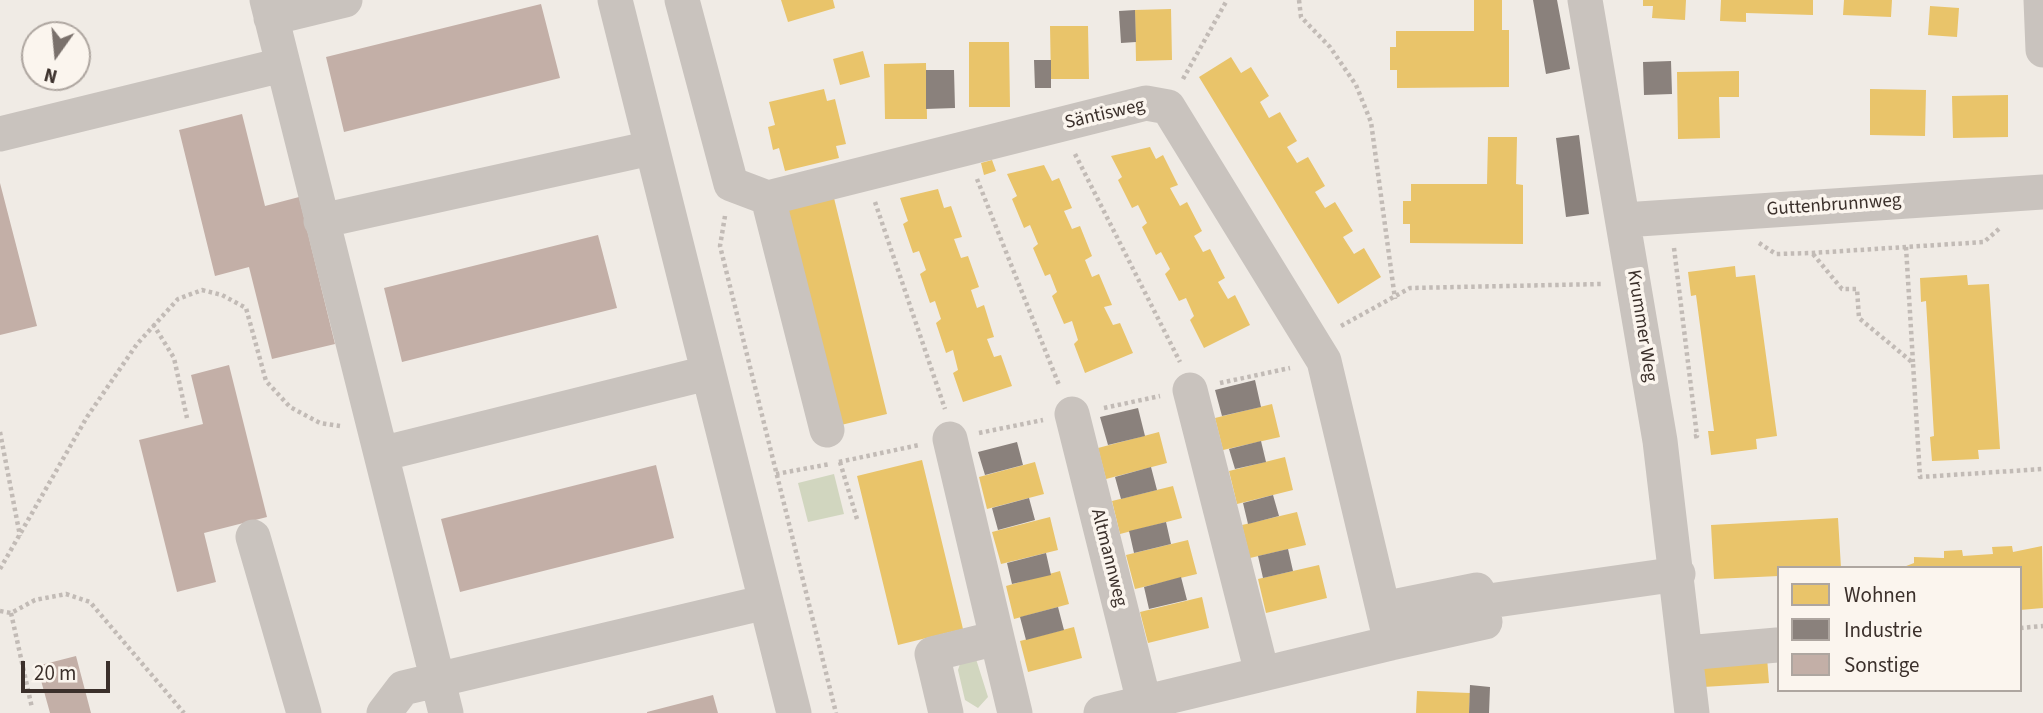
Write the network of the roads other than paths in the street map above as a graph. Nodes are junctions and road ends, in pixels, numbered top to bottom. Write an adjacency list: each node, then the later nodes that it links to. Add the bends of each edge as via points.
1 (345, 0): 6 (street)
2 (615, 0): 10 (street)
3 (682, 0): 12 (street, via 731,184)
4 (1586, 0): 14 (street, Krummer Weg)
5 (2040, 0): 7 (street)
6 (269, 9): 8 (street)
7 (2043, 50)
8 (282, 65): 9 (street); 13 (street)
9 (0, 134)
10 (651, 148): 13 (street); 15 (street)
11 (2043, 192): 14 (street, Guttenbrunnweg)
12 (768, 198): 19 (street); 25 (street, Säntisweg, via 1146,103 1168,107 1324,361)
13 (321, 220): 20 (street)
14 (1624, 220): 22 (street, Krummer Weg)
15 (707, 373): 20 (street); 23 (street)
16 (1185, 377): 30 (street)
17 (1066, 401): 32 (street, Altmannweg)
18 (949, 428): 26 (street)
19 (827, 430)
20 (377, 438): 31 (street)
21 (253, 537): 33 (street)
22 (1678, 574): 24 (street); 29 (street, Krummer Weg)
23 (766, 602): 31 (street); 36 (street)
24 (1482, 602): 25 (street, via 1477,590); 27 (street, via 1485,622)
25 (1383, 609): 27 (street)
26 (997, 638): 37 (street, via 932,654); 38 (street)
27 (1391, 643): 30 (street)
28 (1777, 645): 29 (street)
29 (1686, 653): 40 (street, Krummer Weg)
30 (1262, 673): 32 (street)
31 (437, 678): 34 (street, via 403,688); 35 (street)
32 (1144, 702): 39 (street)
33 (304, 713)
34 (384, 713)
35 (446, 713)
36 (794, 713)
37 (946, 713)
38 (1015, 713)
39 (1101, 713)
40 (1692, 713)

